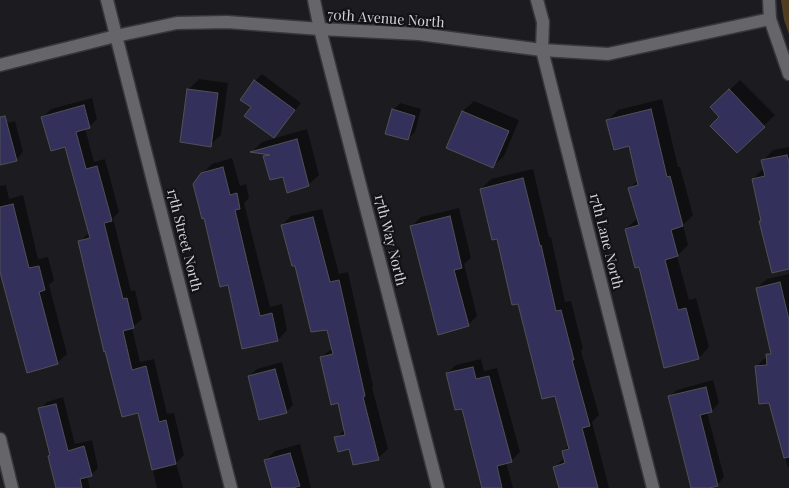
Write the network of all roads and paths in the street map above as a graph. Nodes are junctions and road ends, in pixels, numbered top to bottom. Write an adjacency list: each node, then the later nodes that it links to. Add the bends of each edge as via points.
1 (107, 0): 7 (street, 17th Street North)
2 (314, 0): 6 (street, 17th Way North)
3 (537, 0): 8 (street, 17th Lane North, via 543,22)
4 (769, 0): 5 (street)
5 (770, 19): 8 (street, 70th Avenue North, via 608,54); 10 (street)
6 (320, 30): 7 (street, 70th Avenue North, via 227,22 177,23); 8 (street, 70th Avenue North, via 419,34); 14 (street, 17th Way North)
7 (116, 36): 9 (street, 70th Avenue North); 13 (street, 17th Street North)
8 (542, 50): 15 (street, 17th Lane North)
9 (0, 65)
10 (789, 74)
11 (0, 439): 12 (street)
12 (12, 488)
13 (231, 488)
14 (438, 488)
15 (653, 488)

